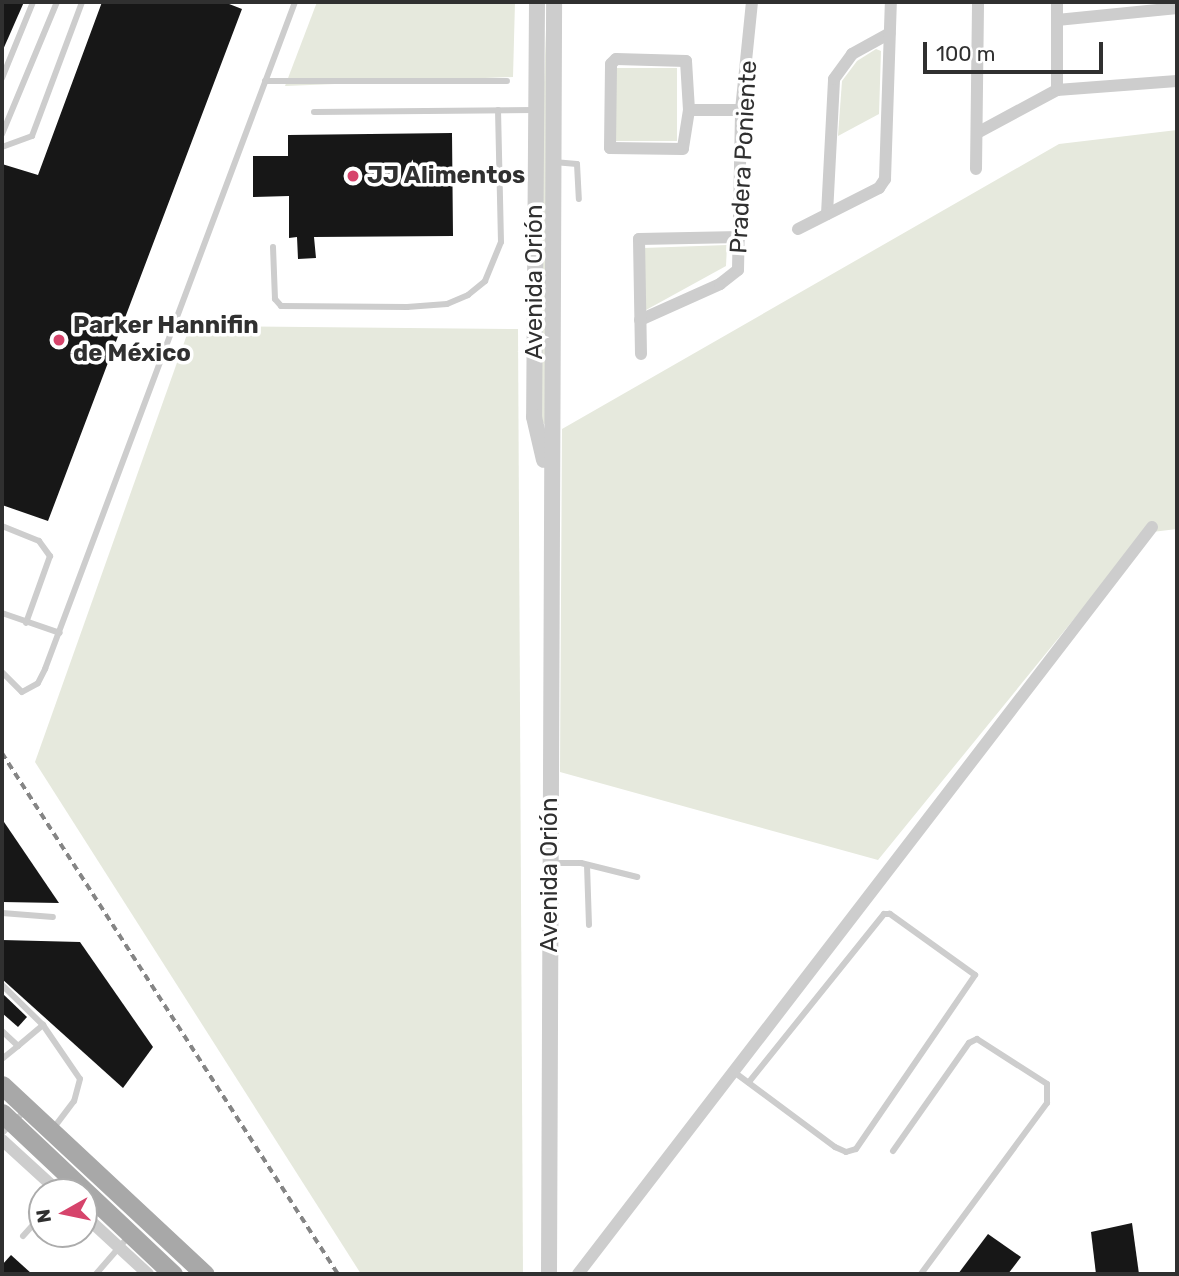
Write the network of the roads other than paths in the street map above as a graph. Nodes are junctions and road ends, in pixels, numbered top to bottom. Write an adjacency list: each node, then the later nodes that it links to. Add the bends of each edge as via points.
1 (33, 2): 14 (lane)
2 (57, 2): 25 (lane)
3 (82, 2): 26 (lane, via 32,136)
4 (295, 2): 15 (lane)
5 (537, 2): 20 (street, Avenida Orión)
6 (554, 2): 27 (street, Avenida Orión)
7 (752, 2): 22 (street, Pradera Poniente)
8 (891, 2): 13 (street)
9 (978, 2): 24 (street)
10 (1057, 2): 12 (street)
11 (1177, 8): 12 (street)
12 (1057, 20): 18 (street)
13 (890, 33): 30 (street, via 852,54 835,79); 30 (street, via 887,175 879,188)
14 (2, 78)
15 (265, 81): 17 (lane); 41 (lane)
16 (1177, 81): 18 (street)
17 (507, 82)
18 (1056, 90): 24 (street)
19 (498, 110): 20 (lane); 23 (lane); 33 (lane, via 500,242 485,281 468,295 447,304 407,307 281,306 275,299)
20 (534, 110): 36 (street, Avenida Orión, via 534,417)
21 (689, 110): 21 (street, via 683,149 612,149 608,141 611,61 684,60); 22 (street)
22 (741, 110): 32 (street, Pradera Poniente)
23 (314, 112)
24 (976, 133): 28 (street)
25 (2, 134)
26 (2, 147)
27 (552, 162): 29 (lane, via 577,164); 36 (street, Avenida Orión)
28 (976, 169)
29 (579, 199)
30 (827, 214): 31 (street)
31 (798, 229)
32 (740, 237): 34 (street, Pradera Poniente, via 738,270 720,284); 34 (street, via 639,239)
33 (273, 247)
34 (640, 320): 35 (street)
35 (641, 354)
36 (549, 475): 43 (street, Avenida Orión)
37 (2, 526): 40 (lane, via 39,541 50,556)
38 (1152, 527): 54 (street)
39 (2, 613): 40 (lane)
40 (26, 622): 41 (lane)
41 (60, 633): 42 (lane, via 38,683 22,692)
42 (2, 672)
43 (551, 863): 44 (lane); 71 (street, Avenida Orión)
44 (587, 865): 45 (lane); 48 (lane)
45 (637, 877)
46 (2, 913): 47 (lane)
47 (53, 916)
48 (589, 925)
49 (2, 985): 50 (lane)
50 (43, 1025): 52 (lane); 59 (lane, via 80,1079 74,1101)
51 (2, 1031): 52 (lane)
52 (18, 1046): 53 (lane)
53 (2, 1059)
54 (734, 1072): 55 (lane); 72 (street)
55 (749, 1083): 55 (lane, via 884,914 975,975 856,1149 846,1152 835,1147)
56 (2, 1085): 57 (main road)
57 (27, 1108): 58 (lane); 59 (main road)
58 (4, 1127): 60 (main road); 62 (street)
59 (52, 1131): 60 (lane); 70 (main road)
60 (37, 1147): 66 (main road)
61 (893, 1151): 73 (lane, via 969,1043 977,1039 1046,1084 1047,1103)
62 (47, 1178)
63 (98, 1224): 66 (street)
64 (28, 1230): 65 (lane)
65 (23, 1236)
66 (125, 1241): 67 (lane); 68 (street); 69 (main road)
67 (96, 1274)
68 (148, 1274)
69 (173, 1274)
70 (205, 1274)
71 (549, 1274)
72 (578, 1274)
73 (921, 1274)

